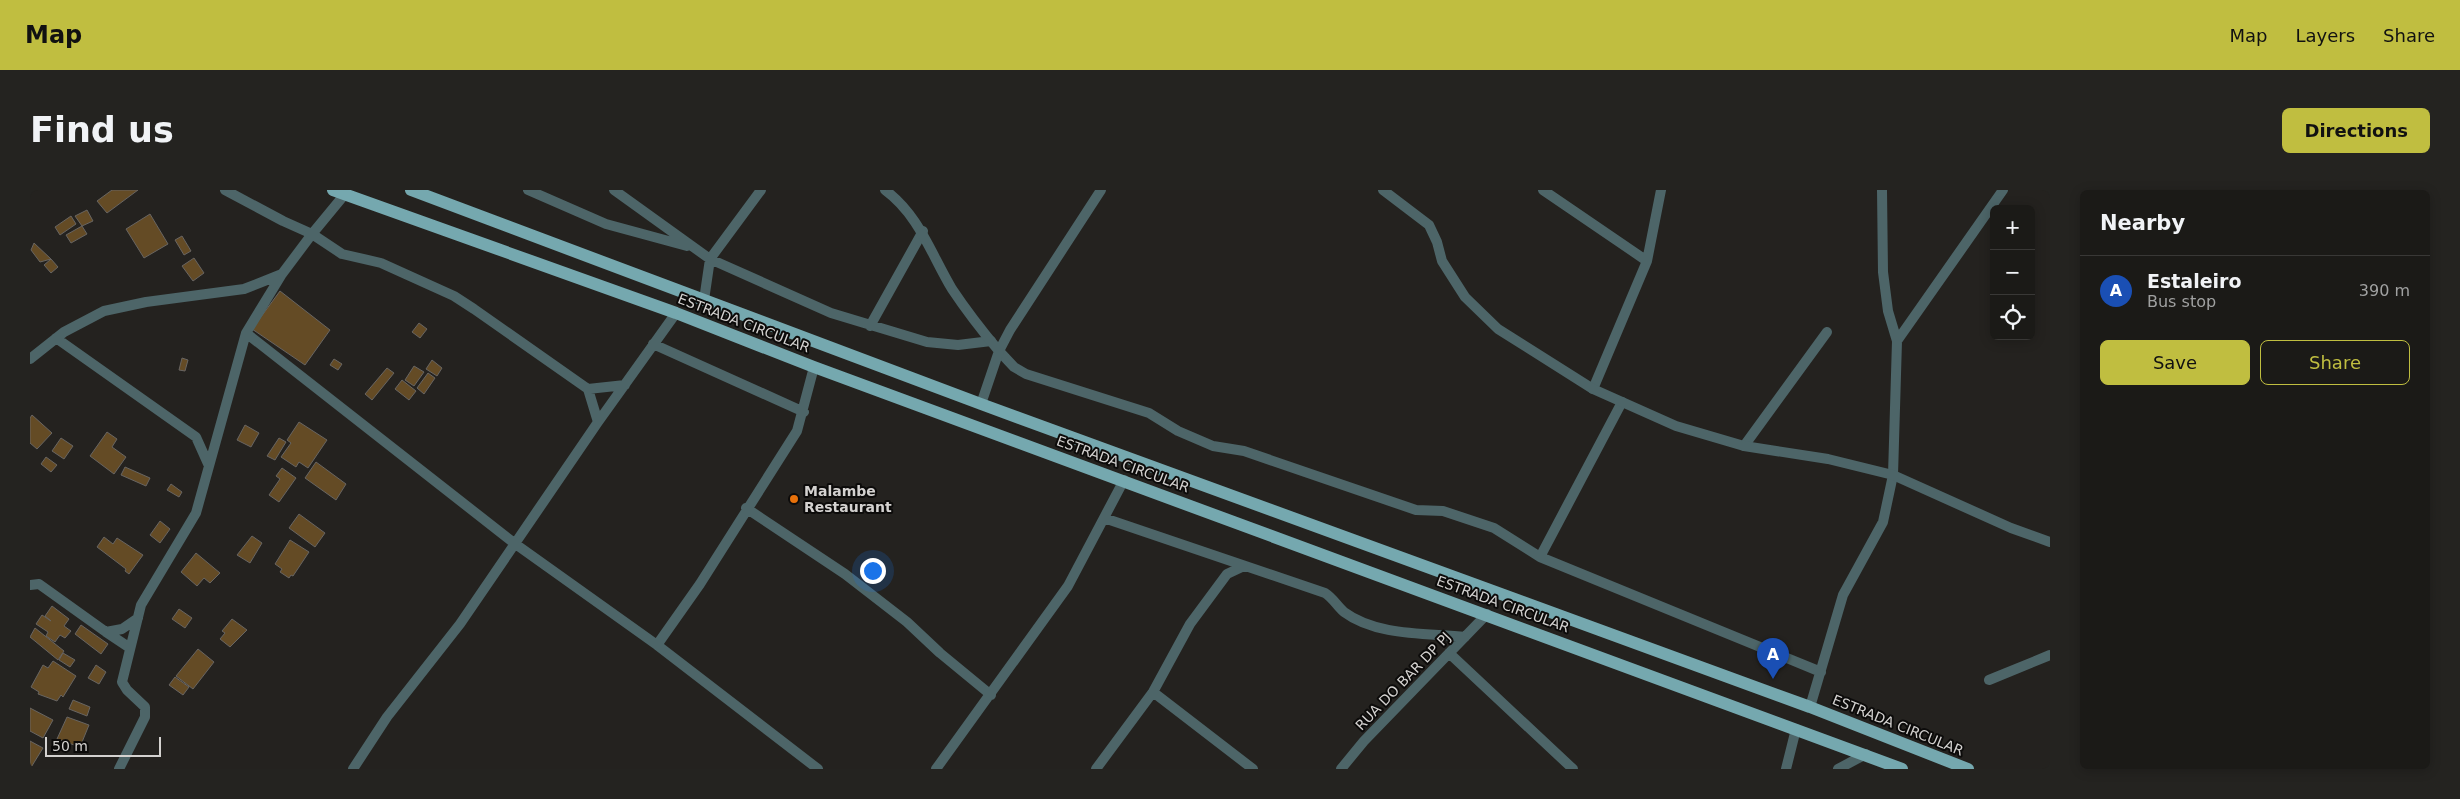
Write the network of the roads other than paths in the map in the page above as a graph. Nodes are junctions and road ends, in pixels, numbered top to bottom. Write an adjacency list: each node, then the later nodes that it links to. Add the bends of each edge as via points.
1 (225, 190): 15 (street)
2 (411, 190): 20 (main road, ESTRADA CIRCULAR)
3 (528, 190): 16 (street, via 606,224)
4 (614, 190): 16 (street)
5 (761, 190): 17 (street)
6 (1101, 190): 29 (street, via 1056,263 1020,312)
7 (1383, 190): 33 (street, via 1429,225 1442,261 1465,297 1498,329)
8 (1543, 190): 18 (street)
9 (1661, 190): 18 (street)
10 (1882, 190): 27 (street, via 1883,272 1888,311)
11 (2003, 190): 27 (street)
12 (339, 192): 15 (street); 21 (main road, ESTRADA CIRCULAR)
13 (891, 192): 14 (street)
14 (923, 232): 22 (street); 26 (street, via 953,290)
15 (312, 234): 19 (street); 34 (street, via 342,254 381,263 454,296)
16 (691, 247): 17 (street)
17 (710, 259): 20 (street); 22 (street, via 832,313)
18 (1646, 261): 33 (street)
19 (282, 274): 24 (street); 25 (street, via 244,289 104,311)
20 (704, 300): 36 (main road, ESTRADA CIRCULAR)
21 (676, 313): 28 (street); 31 (main road, ESTRADA CIRCULAR)
22 (870, 326): 26 (street, via 927,342 958,345)
23 (1827, 332): 39 (street)
24 (246, 333): 40 (street); 46 (street)
25 (56, 338): 30 (street); 40 (street, via 196,437)
26 (990, 341): 29 (street)
27 (1897, 341): 41 (street)
28 (654, 344): 32 (street); 37 (street)
29 (999, 351): 36 (street); 48 (street, via 1026,374 1149,413 1178,431 1213,446 1244,451 1416,510 1443,511 1494,528)
30 (30, 359)
31 (814, 367): 37 (street); 42 (main road, ESTRADA CIRCULAR)
32 (624, 385): 34 (street); 38 (street)
33 (1593, 388): 35 (street)
34 (588, 389): 38 (street)
35 (1622, 402): 39 (street, via 1676,426); 48 (street)
36 (981, 404): 64 (main road, ESTRADA CIRCULAR)
37 (804, 412): 43 (street, via 797,431)
38 (598, 422): 46 (street)
39 (1744, 446): 41 (street, via 1828,459)
40 (209, 466): 53 (street, via 196,513 184,537 153,581)
41 (1893, 475): 45 (street); 60 (street, via 1883,522 1843,595)
42 (1124, 480): 44 (street); 52 (main road, ESTRADA CIRCULAR)
43 (746, 508): 56 (street, via 700,584); 63 (street, via 845,574 907,622)
44 (1104, 518): 47 (street); 63 (street, via 1068,586)
45 (2050, 542)
46 (514, 543): 56 (street); 68 (street, via 460,624 386,717)
47 (1220, 557): 49 (street); 50 (street)
48 (1540, 557): 60 (street)
49 (1244, 566): 50 (street); 55 (street, via 1325,593 1343,611 1360,621 1382,628)
50 (1227, 574): 62 (street, via 1190,624)
51 (30, 585): 54 (street, via 39,584)
52 (1487, 614): 55 (street, RUA DO BAR DP PJ); 65 (main road, ESTRADA CIRCULAR)
53 (138, 618): 54 (street, via 122,629); 57 (street)
54 (106, 632): 57 (street)
55 (1465, 637): 58 (street, RUA DO BAR DP PJ)
56 (656, 645): 69 (street)
57 (130, 648): 67 (street, via 122,682 145,707 146,717)
58 (1449, 653): 73 (street, RUA DO BAR DP PJ); 74 (street)
59 (2050, 655): 61 (street)
60 (1822, 672): 64 (street)
61 (1989, 680)
62 (1153, 692): 71 (street); 72 (street)
63 (991, 695): 70 (street)
64 (1810, 707): 78 (main road, ESTRADA CIRCULAR)
65 (1796, 729): 66 (main road, ESTRADA CIRCULAR); 75 (street)
66 (1866, 754): 76 (street); 77 (main road, ESTRADA CIRCULAR)
67 (119, 769)
68 (353, 769)
69 (818, 769)
70 (936, 769)
71 (1096, 769)
72 (1253, 769)
73 (1341, 769)
74 (1573, 769)
75 (1786, 769)
76 (1838, 769)
77 (1902, 769)
78 (1968, 769)

